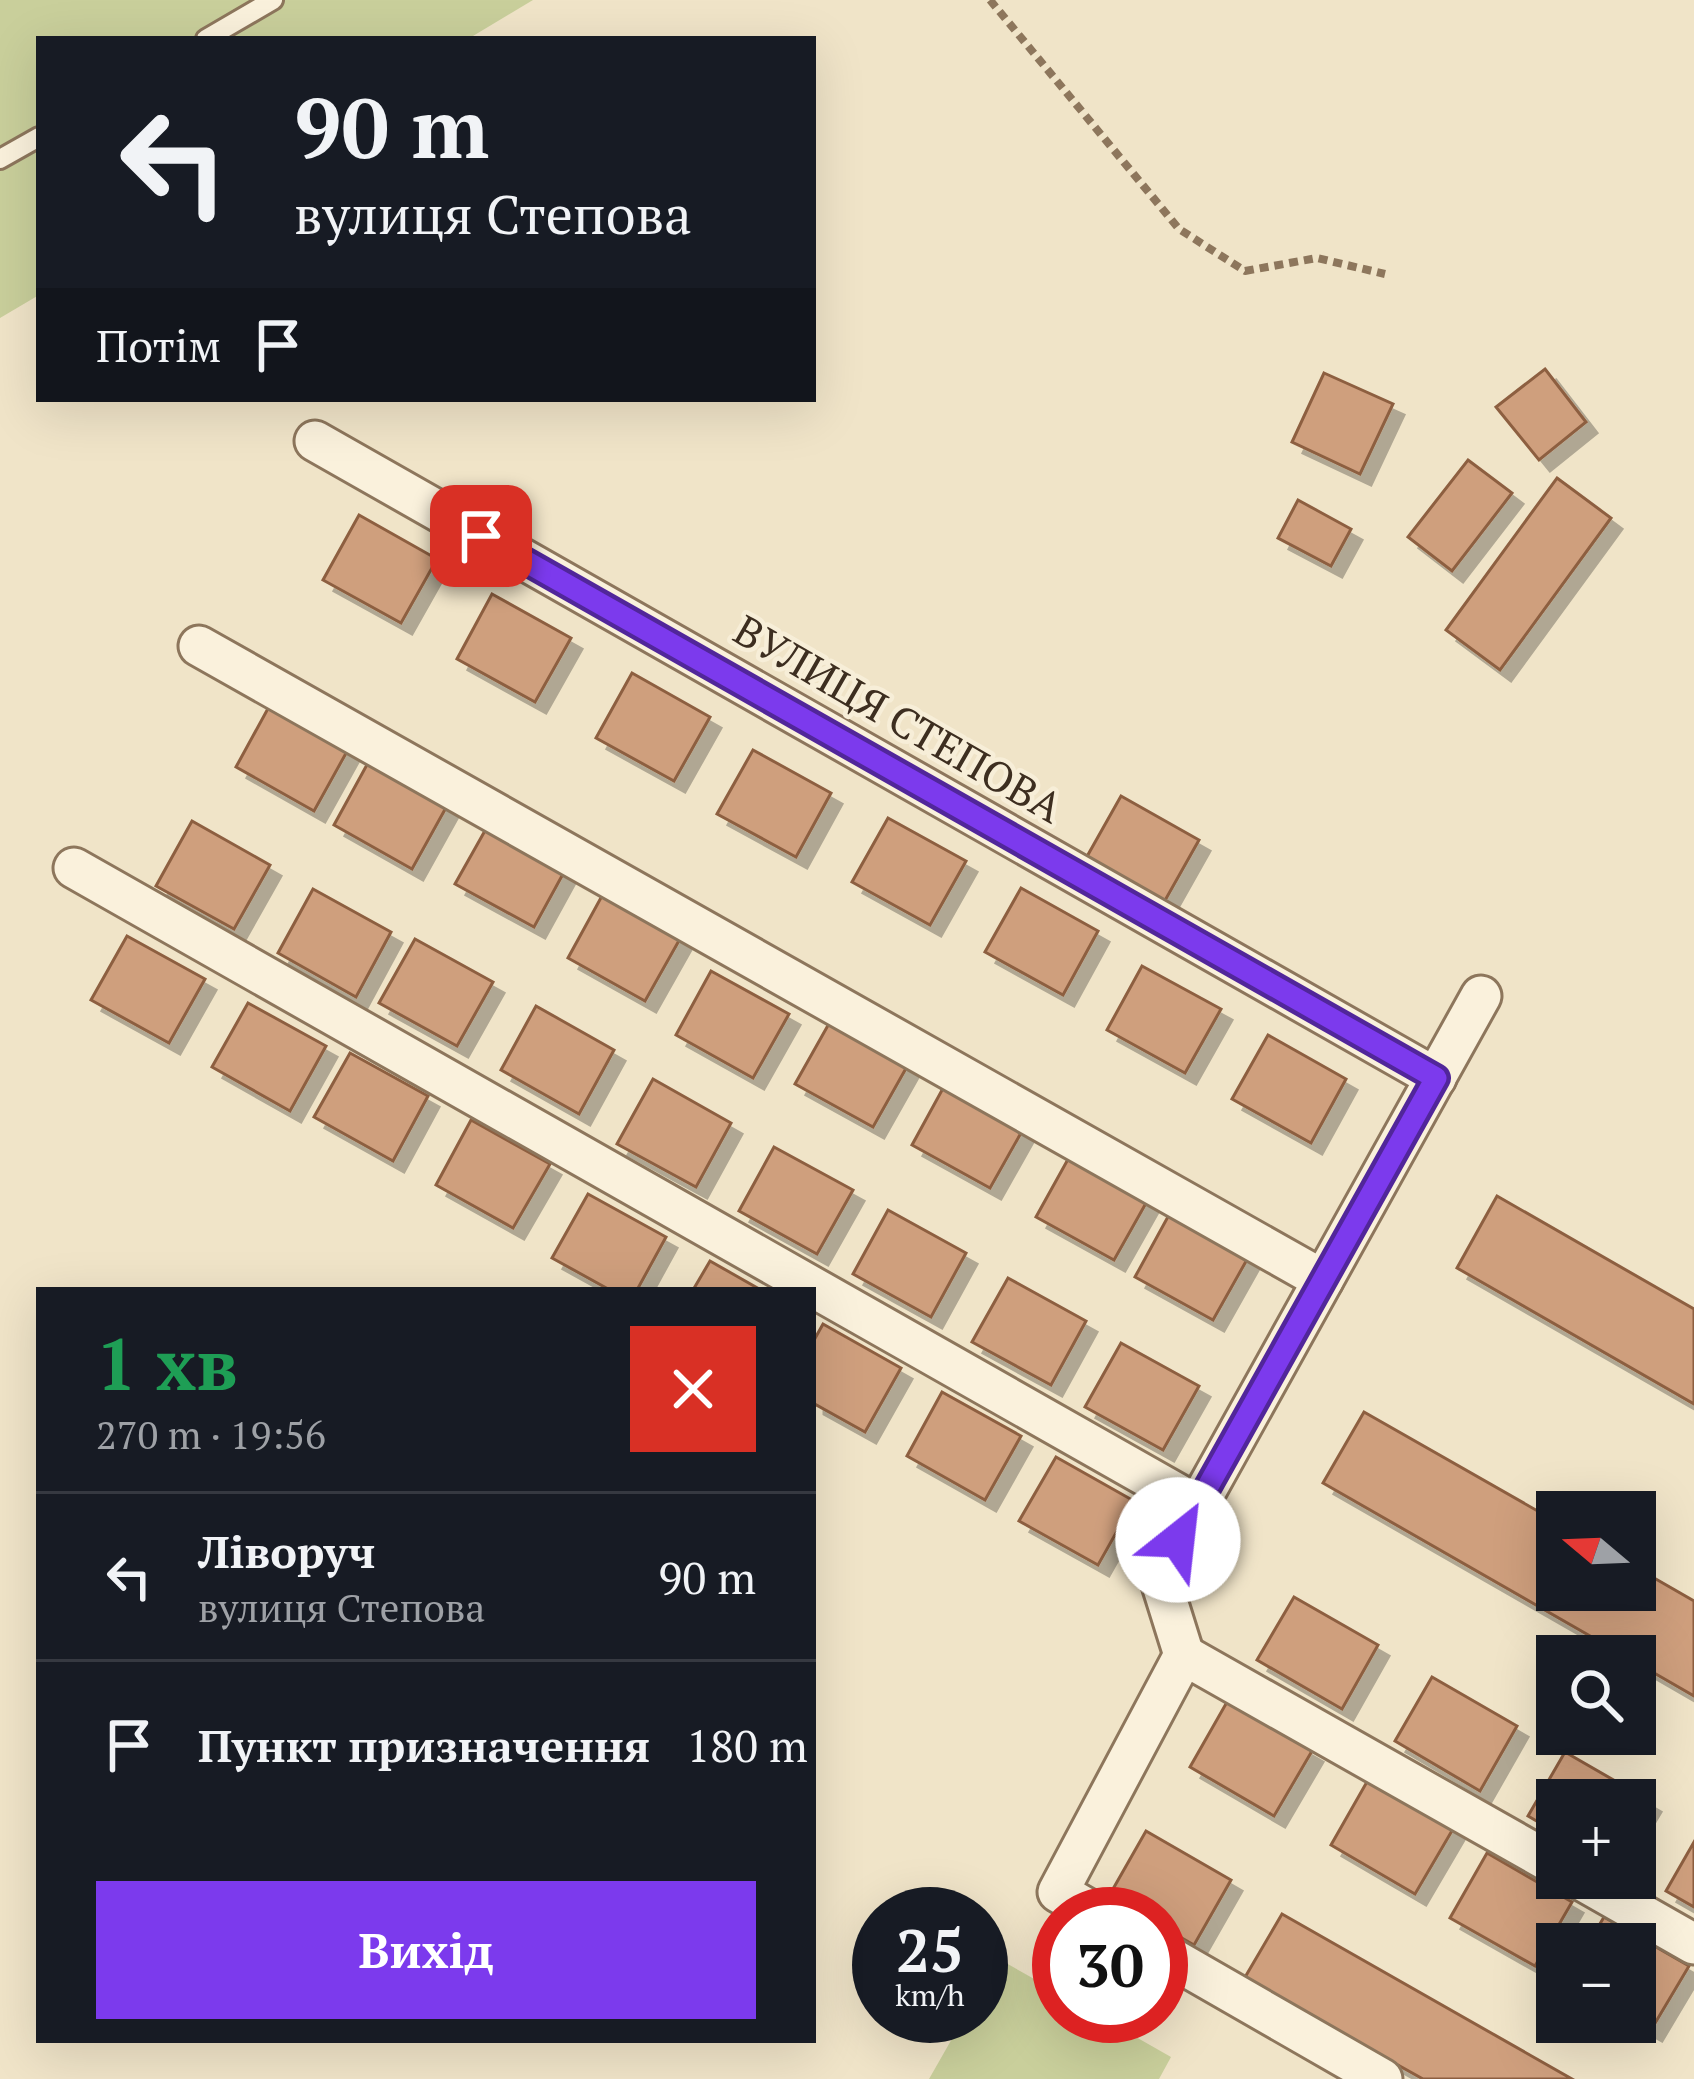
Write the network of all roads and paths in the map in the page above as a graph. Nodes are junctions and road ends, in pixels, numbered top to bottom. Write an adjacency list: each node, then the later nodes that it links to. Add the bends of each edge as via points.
1 (273, 0): 3 (lane)
2 (990, 0): 6 (path, via 1178,229 1245,271 1317,258)
3 (211, 36)
4 (36, 138): 5 (lane)
5 (0, 159)
6 (1385, 274)
7 (315, 441): 11 (street, ВУЛИЦЯ СТЕПОВА)
8 (199, 646): 12 (street)
9 (74, 868): 13 (street)
10 (1481, 996): 11 (street)
11 (1436, 1078): 12 (street)
12 (1323, 1280): 15 (street)
13 (813, 1287)
14 (816, 1289): 15 (street)
15 (1197, 1505): 16 (street, via 1159,1575)
16 (1184, 1655): 17 (street); 18 (street)
17 (1536, 1854)
18 (1061, 1887)
19 (1615, 1899): 20 (street)
20 (1694, 1944)
21 (1188, 1968): 22 (street)
22 (1382, 2079)

